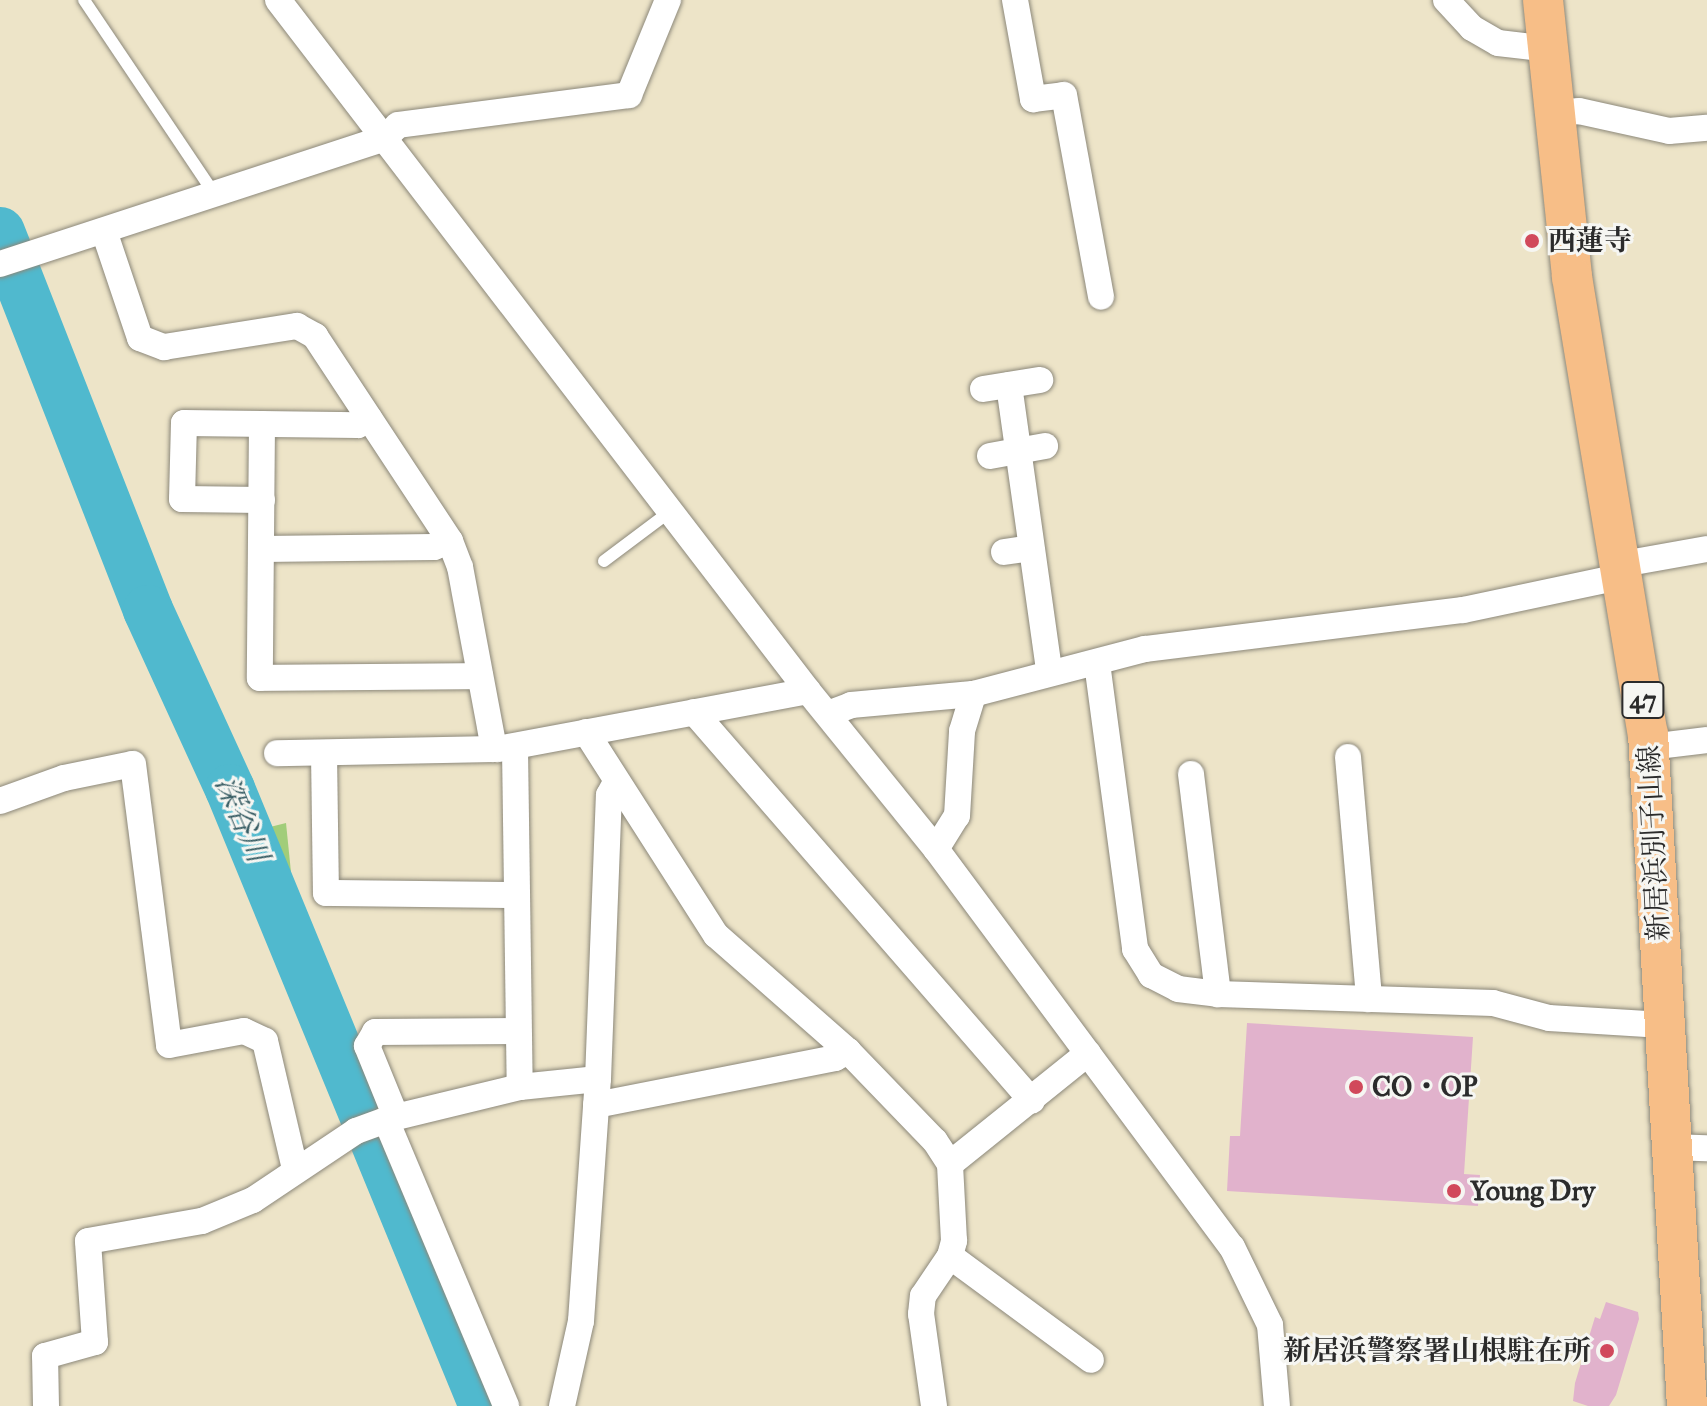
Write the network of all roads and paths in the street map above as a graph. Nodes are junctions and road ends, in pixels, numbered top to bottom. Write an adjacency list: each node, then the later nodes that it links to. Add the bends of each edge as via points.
1 (84, 0): 11 (lane)
2 (278, 0): 10 (street)
3 (668, 0): 10 (street, via 629,95 421,120 398,125)
4 (1015, 0): 14 (street, via 1033,99 1064,95)
5 (1446, 0): 7 (street, via 1472,28 1498,43)
6 (1543, 0): 7 (main road, 新居浜別子山線 / 47)
7 (1549, 49): 8 (main road, 新居浜別子山線 / 47)
8 (1556, 112): 9 (street, via 1579,111 1669,131); 30 (main road, 新居浜別子山線 / 47, via 1572,277)
9 (1707, 128)
10 (385, 138): 11 (street); 23 (street)
11 (213, 192): 12 (street)
12 (104, 231): 13 (street); 18 (street, via 140,338 164,347 297,326 315,336)
13 (0, 264)
14 (1101, 297)
15 (1040, 380): 16 (street)
16 (1009, 385): 17 (street); 20 (street)
17 (983, 389)
18 (369, 418): 19 (street, via 358,425); 24 (street)
19 (262, 424): 22 (street); 22 (street, via 184,423 182,499)
20 (1032, 448): 21 (street); 25 (street)
21 (990, 456)
22 (262, 500): 26 (street)
23 (672, 510): 29 (lane); 34 (street)
24 (450, 541): 26 (street, via 434,547); 33 (street, via 460,567)
25 (1031, 548): 28 (street); 32 (street)
26 (262, 549): 33 (street, via 260,678)
27 (1707, 549): 30 (street)
28 (1004, 552)
29 (604, 561)
30 (1624, 570): 31 (street, via 1463,610 1145,649); 40 (main road, 新居浜別子山線 / 47)
31 (1097, 663): 32 (street); 50 (street, via 1135,949 1151,975 1178,989)
32 (1049, 670): 35 (street)
33 (480, 676): 41 (street)
34 (808, 691): 36 (street); 37 (street)
35 (973, 694): 37 (street, via 851,705); 48 (street, via 962,731 957,816)
36 (694, 712): 38 (street); 58 (street)
37 (828, 714): 48 (street)
38 (586, 732): 41 (street); 46 (street)
39 (1707, 740): 40 (street)
40 (1649, 747): 52 (main road, 新居浜別子山線 / 47)
41 (505, 748): 43 (street); 49 (street)
42 (277, 753): 43 (street)
43 (324, 753): 49 (street, via 326,893)
44 (1348, 757): 51 (street)
45 (1191, 774): 50 (street)
46 (615, 784): 54 (street, via 716,935); 57 (street, via 609,795)
47 (0, 801): 62 (street, via 64,778 133,764 169,1045 244,1031 265,1041)
48 (936, 849): 55 (street)
49 (517, 895): 53 (street)
50 (1218, 994): 51 (street)
51 (1369, 999): 52 (street, via 1493,1003 1549,1018)
52 (1663, 1025): 60 (main road, 新居浜別子山線 / 47)
53 (518, 1031): 56 (street); 59 (street, via 375,1032 367,1046)
54 (848, 1051): 57 (street); 61 (street, via 935,1141)
55 (1088, 1053): 58 (street); 70 (street, via 1232,1247 1270,1325)
56 (520, 1087): 57 (street); 59 (street)
57 (597, 1092): 68 (street, via 581,1321)
58 (1032, 1101): 61 (street)
59 (380, 1122): 62 (street); 67 (street)
60 (1688, 1147): 64 (main road, 新居浜別子山線 / 47)
61 (950, 1164): 63 (street)
62 (295, 1169): 66 (street, via 253,1200 202,1221 88,1241 95,1342 45,1356)
63 (950, 1256): 65 (street); 69 (street, via 922,1305)
64 (1694, 1306): 71 (main road, 新居浜別子山線 / 47)
65 (1091, 1360)
66 (46, 1406)
67 (506, 1406)
68 (562, 1406)
69 (934, 1406)
70 (1277, 1406)
71 (1687, 1406)

